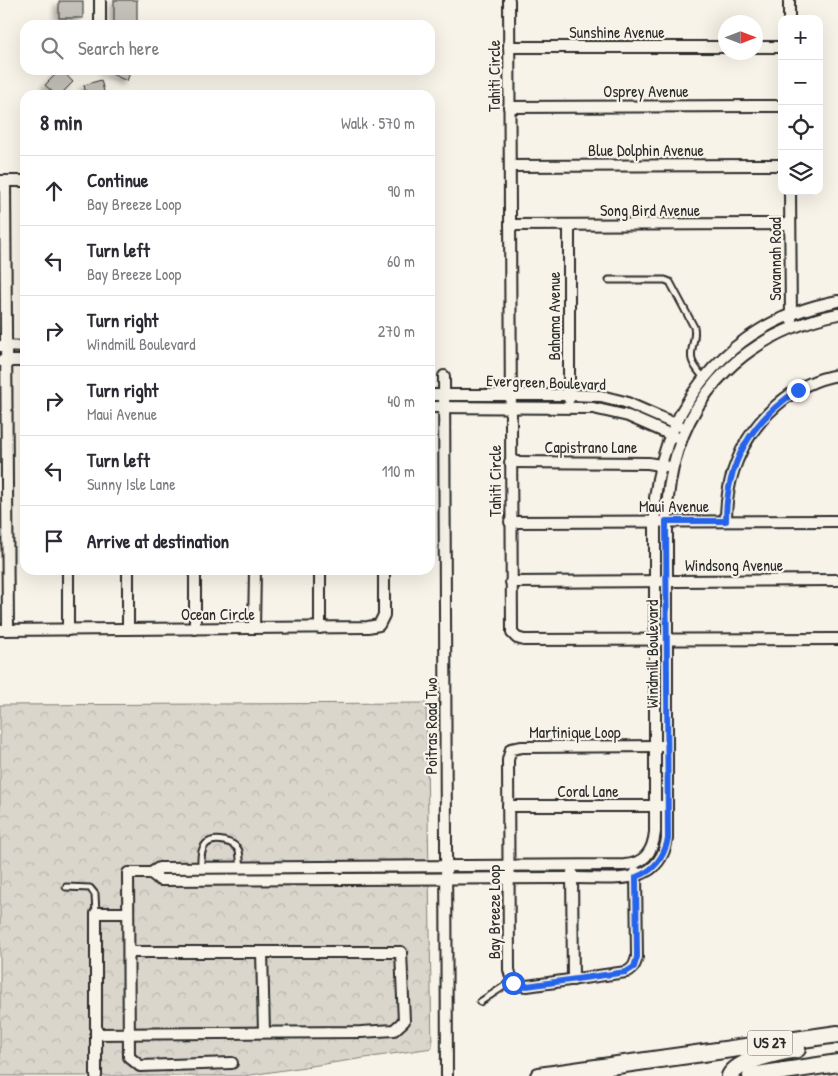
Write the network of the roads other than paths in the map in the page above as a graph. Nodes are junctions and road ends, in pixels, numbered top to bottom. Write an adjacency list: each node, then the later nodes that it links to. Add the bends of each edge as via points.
1 (100, 0): 5 (street)
2 (509, 0): 6 (street, Tahiti Circle)
3 (789, 0): 4 (street)
4 (789, 15)
5 (100, 20)
6 (509, 47): 7 (street, Sunshine Avenue); 10 (street, Tahiti Circle)
7 (718, 47)
8 (763, 47): 9 (street)
9 (778, 47)
10 (509, 106): 11 (street, Osprey Avenue); 13 (street, Tahiti Circle)
11 (778, 106)
12 (778, 165): 13 (street, Blue Dolphin Avenue)
13 (510, 166): 18 (street, Tahiti Circle)
14 (2, 181): 15 (street); 25 (street)
15 (20, 181)
16 (790, 195): 17 (street, Savannah Road)
17 (790, 224): 19 (street, Song Bird Avenue); 22 (street, Savannah Road)
18 (510, 225): 19 (street, Song Bird Avenue); 32 (street, Tahiti Circle)
19 (569, 225): 33 (street, Bahama Avenue)
20 (609, 280): 31 (lane, via 670,282 694,327 692,361)
21 (838, 301): 22 (street, Windmill Boulevard)
22 (790, 314): 24 (street, Savannah Road); 31 (street, Windmill Boulevard, via 736,347)
23 (838, 314): 24 (street, Windmill Boulevard)
24 (792, 327): 41 (street, Windmill Boulevard, via 759,344 730,368 705,396)
25 (3, 346): 26 (street); 27 (street)
26 (20, 347)
27 (3, 361): 28 (street); 66 (street)
28 (20, 361)
29 (838, 375): 50 (street, via 798,390 755,428 733,472)
30 (444, 376): 35 (street, Poitras Road Two)
31 (704, 378): 40 (street, Windmill Boulevard)
32 (510, 394): 33 (street, Evergreen Boulevard); 35 (street, Evergreen Boulevard); 37 (street, Tahiti Circle)
33 (569, 394): 38 (street, Bahama Avenue); 40 (street, Evergreen Boulevard, via 618,400)
34 (435, 395): 35 (street, Evergreen Boulevard)
35 (445, 395): 36 (street, Poitras Road Two)
36 (445, 407): 37 (street, Evergreen Boulevard); 39 (street, Evergreen Boulevard); 77 (street, Poitras Road Two)
37 (510, 407): 38 (street, Evergreen Boulevard); 44 (street, Tahiti Circle)
38 (569, 407): 42 (street, Evergreen Boulevard, via 619,413)
39 (435, 408)
40 (675, 424): 41 (street, Evergreen Boulevard); 42 (street, Windmill Boulevard)
41 (686, 429): 43 (street, Windmill Boulevard)
42 (670, 434): 43 (street, Evergreen Boulevard); 45 (street, Windmill Boulevard)
43 (681, 439): 46 (street, Windmill Boulevard)
44 (510, 462): 45 (street, Capistrano Lane); 51 (street, Tahiti Circle)
45 (661, 465): 46 (street, Capistrano Lane); 48 (street, Windmill Boulevard)
46 (672, 468): 49 (street, Windmill Boulevard)
47 (838, 520): 50 (street, Maui Avenue)
48 (654, 521): 49 (street, Maui Avenue); 51 (street, Maui Avenue); 59 (street, Windmill Boulevard)
49 (666, 521): 50 (street, Maui Avenue); 60 (street, Windmill Boulevard)
50 (726, 521)
51 (510, 522): 61 (street, Tahiti Circle)
52 (68, 575): 67 (street)
53 (128, 575): 64 (street)
54 (195, 575): 65 (street)
55 (255, 575): 62 (street)
56 (320, 575): 63 (street)
57 (384, 575): 63 (street, Ocean Circle, via 384,615 379,625)
58 (838, 580): 60 (street, Windsong Avenue)
59 (655, 581): 60 (street, Windsong Avenue); 61 (street, Windsong Avenue); 69 (street, Windmill Boulevard)
60 (666, 581): 70 (street, Windmill Boulevard)
61 (511, 582): 69 (street, Tahiti Circle, via 511,629 517,638)
62 (254, 628): 63 (street, Ocean Circle); 65 (street, Ocean Circle)
63 (320, 628)
64 (128, 629): 65 (street, Ocean Circle); 67 (street, Ocean Circle)
65 (195, 629)
66 (4, 630): 67 (street, Ocean Circle)
67 (68, 630)
68 (838, 639): 70 (street, Tahiti Circle)
69 (655, 640): 70 (street, Tahiti Circle); 71 (street, Windmill Boulevard)
70 (667, 640): 72 (street, Windmill Boulevard)
71 (656, 746): 72 (street, Martinique Loop); 73 (street, Martinique Loop, via 514,748 509,752 508,760); 74 (street, Windmill Boulevard)
72 (667, 746): 75 (street, Windmill Boulevard)
73 (508, 806): 74 (street, Coral Lane); 78 (street, Bay Breeze Loop)
74 (656, 806): 75 (street, Coral Lane); 76 (street, Windmill Boulevard, via 652,848)
75 (668, 806): 84 (street, Windmill Boulevard, via 668,839 663,854 654,867)
76 (636, 864): 79 (street); 84 (street)
77 (447, 866): 78 (street); 81 (street); 86 (street, Poitras Road Two)
78 (508, 866): 79 (street); 87 (street, Bay Breeze Loop)
79 (572, 866): 85 (street)
80 (226, 867): 81 (street); 82 (street); 88 (street)
81 (241, 867): 82 (lane, via 239,850 224,841 205,845)
82 (201, 868): 83 (street, via 159,868)
83 (151, 873): 88 (street, via 160,880); 91 (street, via 128,873)
84 (636, 877): 85 (street); 95 (street, Bay Breeze Loop, via 637,957 634,967 626,972)
85 (572, 878): 87 (street); 95 (street)
86 (447, 879): 87 (street); 88 (street); 106 (street, Poitras Road Two)
87 (508, 879): 94 (street, Bay Breeze Loop, via 509,970)
88 (226, 880)
89 (66, 887): 90 (lane, via 90,888 96,894)
90 (96, 913): 91 (street); 99 (street)
91 (128, 913): 92 (street)
92 (129, 952): 93 (street); 98 (street)
93 (262, 952): 97 (street); 97 (street, via 401,952 404,1021 394,1030)
94 (512, 980): 95 (street, Bay Breeze Loop, via 517,985 527,986); 96 (lane)
95 (573, 980)
96 (480, 1002)
97 (264, 1032): 98 (street)
98 (129, 1033): 99 (street); 103 (street, via 129,1057 140,1066)
99 (96, 1034): 105 (street)
100 (838, 1034): 102 (highway, US 27)
101 (838, 1040): 109 (highway, via 746,1063 733,1070)
102 (650, 1060): 107 (highway, US 27); 108 (highway, via 627,1071)
103 (232, 1063)
104 (838, 1063): 110 (highway, US 27)
105 (96, 1076)
106 (447, 1076)
107 (538, 1076)
108 (591, 1076)
109 (730, 1076)
110 (751, 1076)

